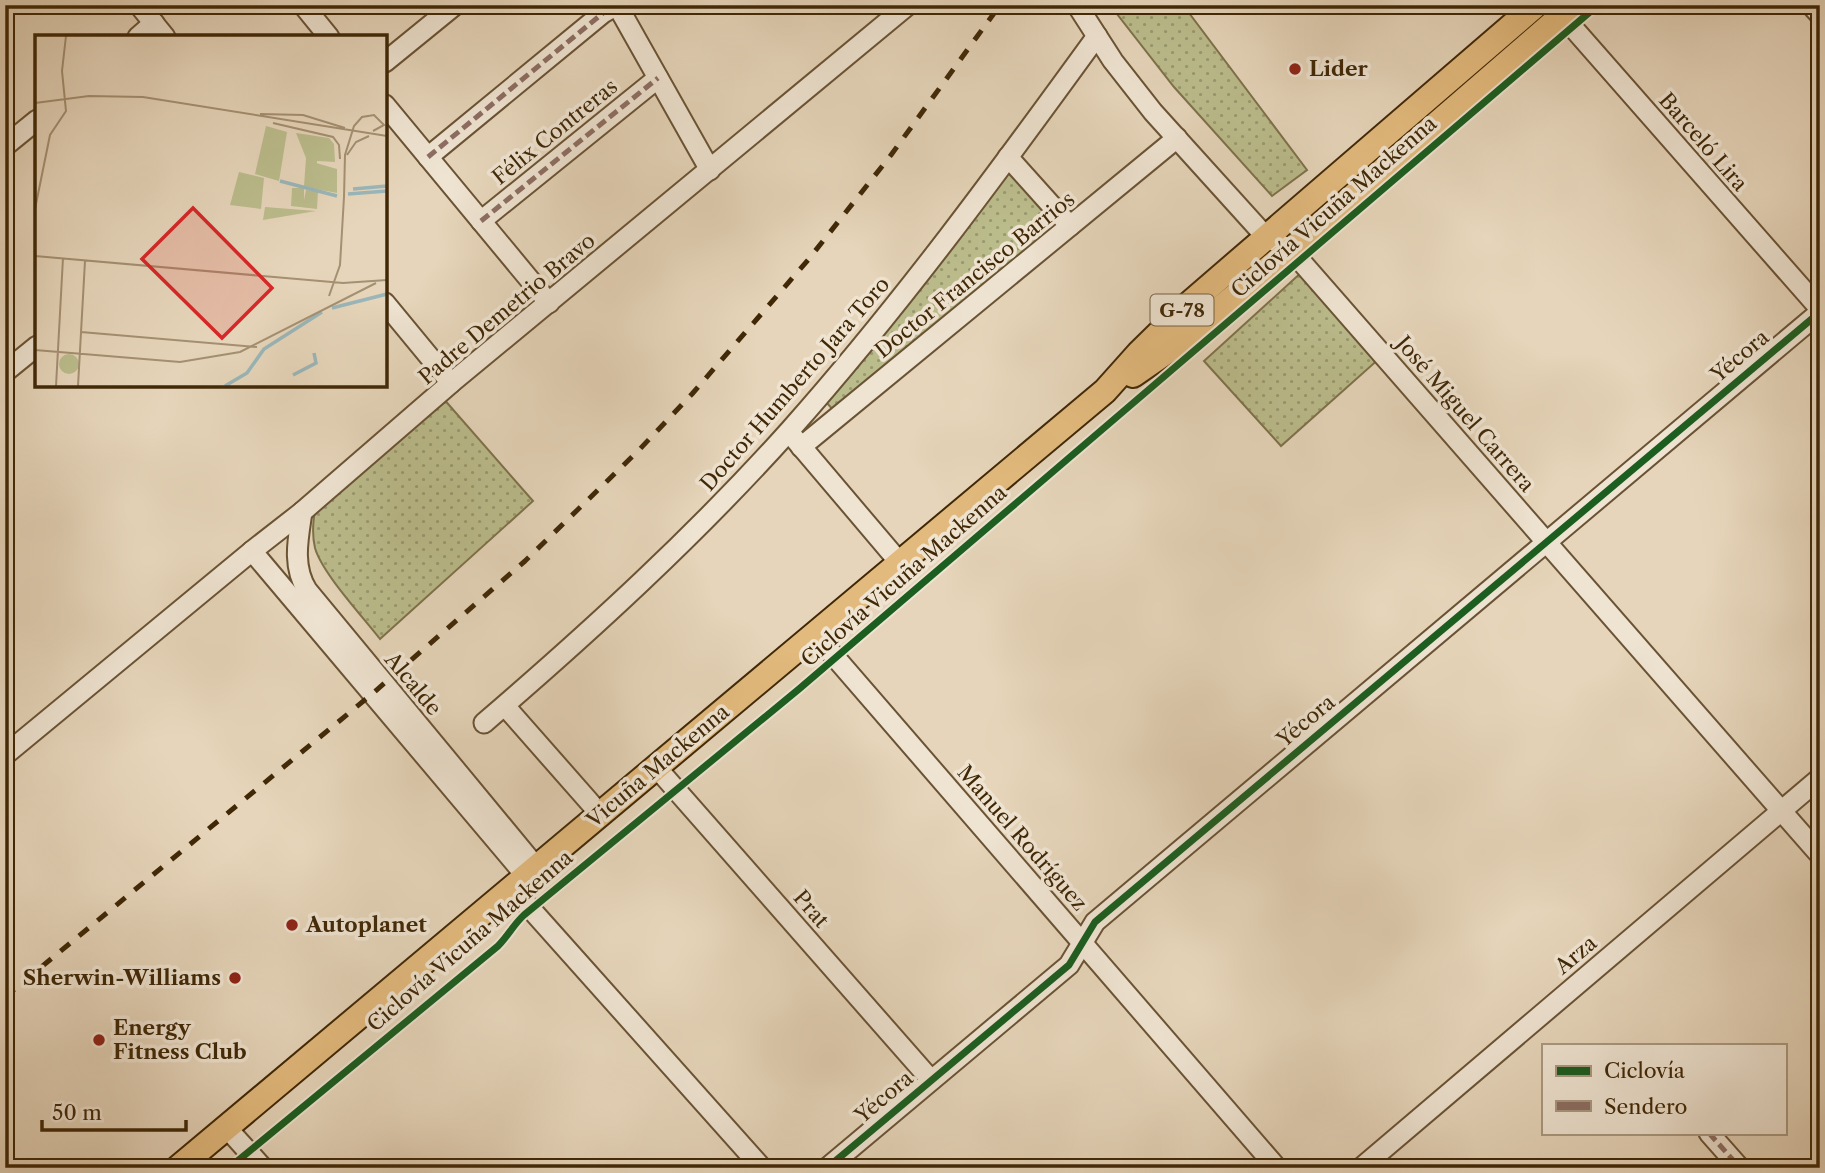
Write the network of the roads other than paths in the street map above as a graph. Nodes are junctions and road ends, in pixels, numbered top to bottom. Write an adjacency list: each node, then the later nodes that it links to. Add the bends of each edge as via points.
1 (139, 5): 11 (street)
2 (303, 5): 12 (street)
3 (455, 5): 14 (street)
4 (617, 5): 15 (street); 20 (street)
5 (908, 5): 22 (street, Padre Demetrio Bravo)
6 (1077, 5): 13 (street, José Miguel Carrera)
7 (1536, 5): 25 (main road, Vicuña Mackenna / G-78)
8 (1811, 5): 10 (street)
9 (1563, 9): 26 (main road, Vicuña Mackenna / G-78); 29 (street, Barceló Lira)
10 (1820, 15)
11 (160, 30)
12 (327, 35)
13 (1097, 36): 18 (street, José Miguel Carrera, via 1130,84); 21 (street, Doctor Humberto Jara Toro)
14 (387, 60)
15 (658, 78): 22 (street); 23 (street, Félix Contreras)
16 (387, 107): 20 (street)
17 (35, 122): 19 (street)
18 (1177, 138): 24 (street, Doctor Francisco Barrios); 25 (street, José Miguel Carrera)
19 (5, 146)
20 (428, 157): 23 (street)
21 (1008, 157): 24 (street); 34 (street, Doctor Humberto Jara Toro, via 904,295)
22 (710, 170): 27 (street, Padre Demetrio Bravo)
23 (481, 221): 27 (street)
24 (1070, 226): 35 (street, Doctor Francisco Barrios)
25 (1266, 237): 26 (street, José Miguel Carrera); 33 (main road, Vicuña Mackenna / G-78, via 1180,312)
26 (1291, 250): 33 (main road, Vicuña Mackenna / G-78, via 1172,348); 37 (street, José Miguel Carrera)
27 (549, 303): 32 (street, Padre Demetrio Bravo)
28 (387, 305): 32 (street)
29 (1820, 310): 37 (street, Yécora)
30 (35, 348): 31 (street)
31 (5, 372)
32 (451, 383): 36 (street, Padre Demetrio Bravo)
33 (1105, 391): 39 (main road, Vicuña Mackenna / G-78)
34 (788, 432): 35 (street); 41 (street, Doctor Humberto Jara Toro, via 668,557)
35 (801, 447): 39 (street)
36 (302, 512): 38 (street, Padre Demetrio Bravo); 49 (street, Alcalde, via 298,569 307,590)
37 (1546, 542): 46 (street, José Miguel Carrera); 50 (street, Yécora, via 1095,922)
38 (252, 551): 43 (street, Padre Demetrio Bravo); 49 (street, Alcalde)
39 (900, 563): 40 (main road, Vicuña Mackenna / G-78)
40 (815, 634): 44 (main road, Vicuña Mackenna / G-78); 50 (street, Manuel Rodríguez)
41 (505, 706): 42 (street, Doctor Humberto Jara Toro); 47 (street)
42 (484, 723)
43 (5, 755)
44 (656, 767): 47 (main road, Vicuña Mackenna / G-78); 51 (street, Prat)
45 (1820, 778): 46 (street, Arza)
46 (1781, 810): 48 (street, José Miguel Carrera); 59 (street, Arza)
47 (600, 814): 49 (main road, Vicuña Mackenna / G-78)
48 (1820, 855)
49 (525, 877): 52 (main road, Vicuña Mackenna / G-78); 56 (street, Alcalde)
50 (1082, 943): 51 (street, Yécora, via 1069,965); 58 (street, Manuel Rodríguez)
51 (931, 1080): 57 (street, Yécora)
52 (226, 1127): 54 (main road, Vicuña Mackenna / G-78); 55 (street)
53 (1710, 1134): 60 (street)
54 (178, 1168)
55 (263, 1168)
56 (762, 1168)
57 (827, 1168)
58 (1277, 1168)
59 (1361, 1168)
60 (1740, 1168)

